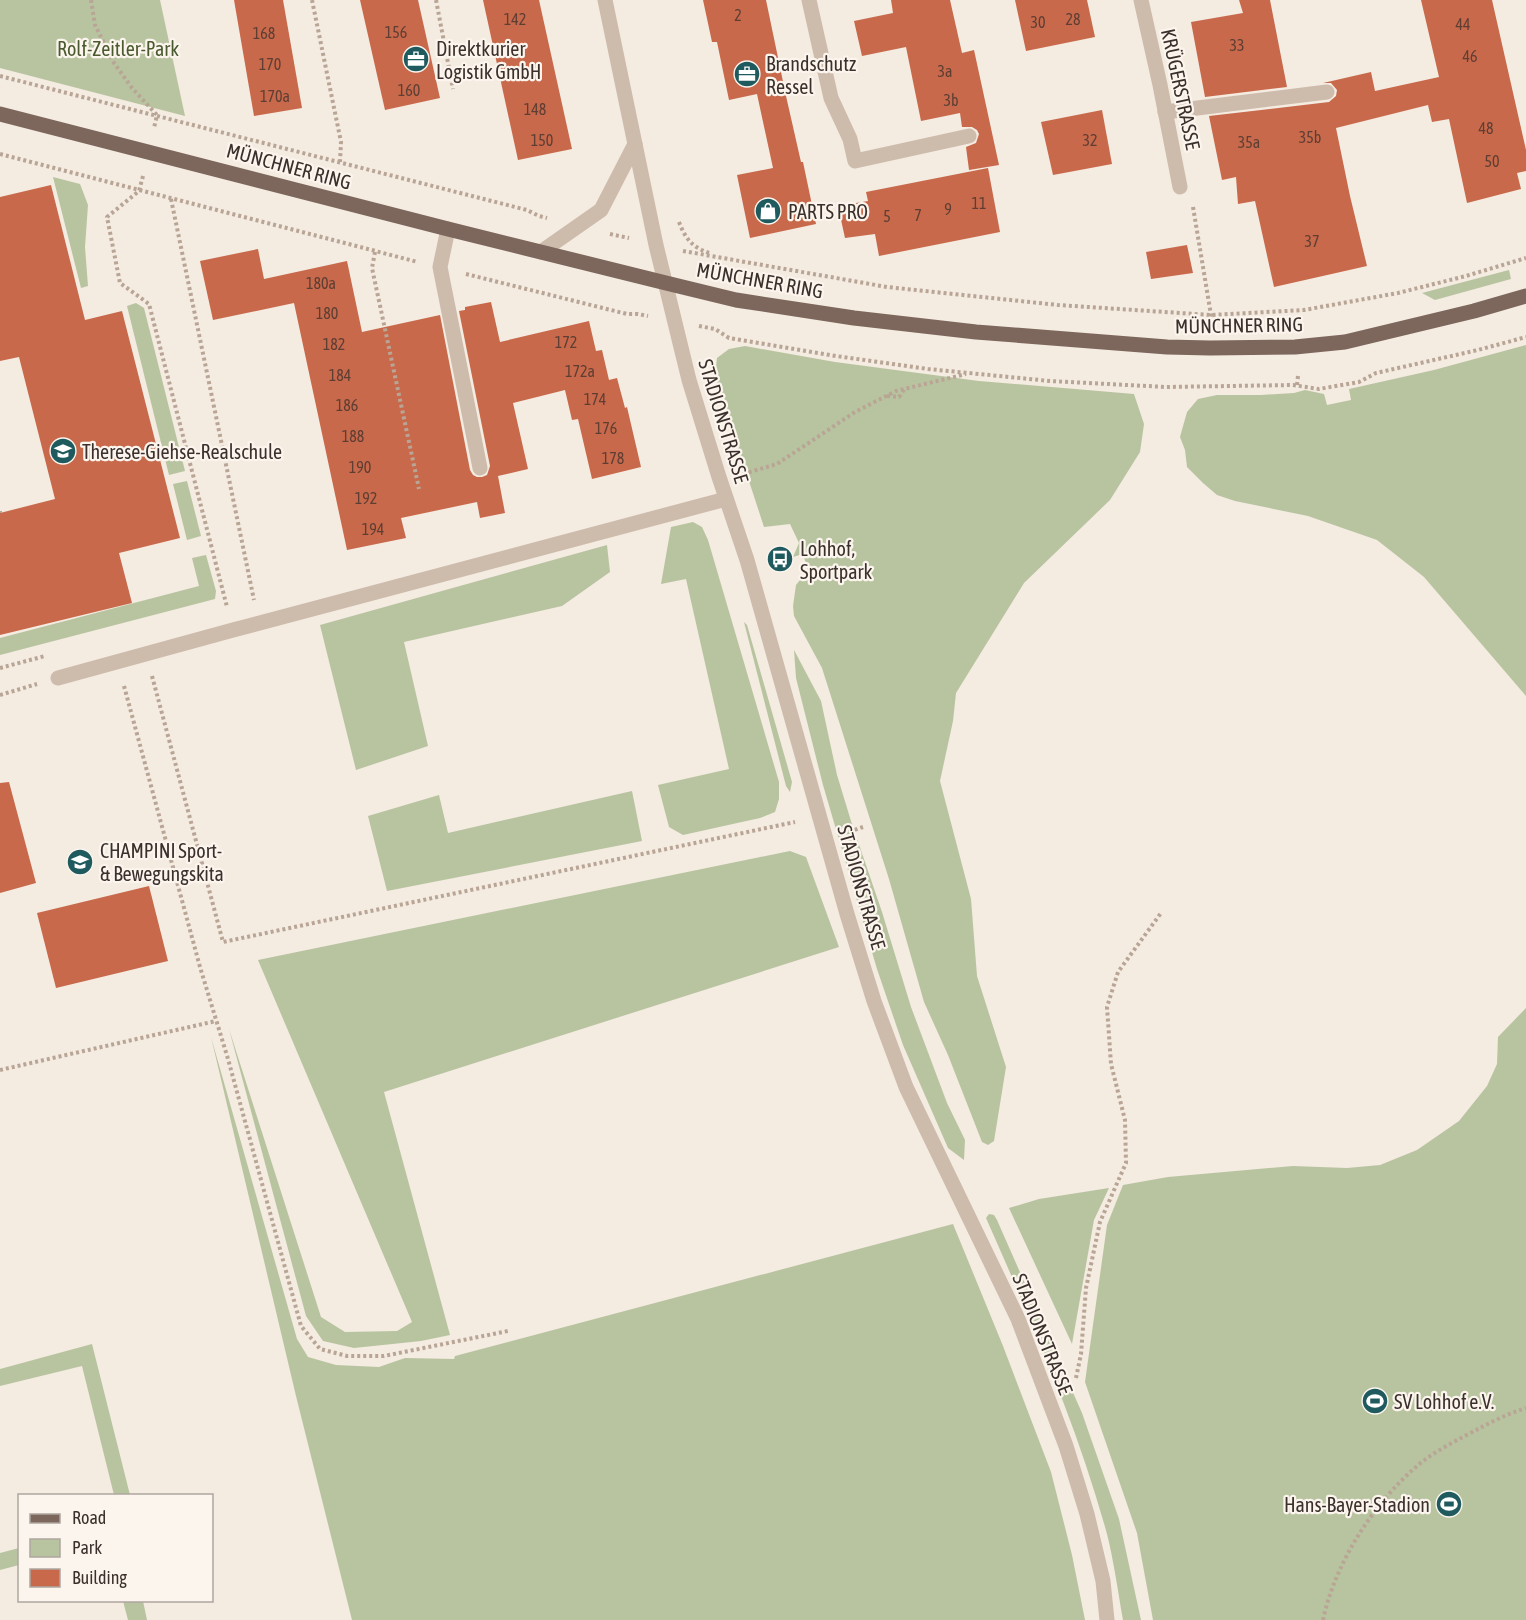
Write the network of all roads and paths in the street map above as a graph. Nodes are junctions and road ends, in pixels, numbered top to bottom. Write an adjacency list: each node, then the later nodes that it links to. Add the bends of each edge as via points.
1 (91, 0): 12 (path, via 95,25 114,63)
2 (312, 0): 16 (path, via 341,142)
3 (436, 0): 8 (path)
4 (604, 0): 14 (street, STADIONSTRASSE)
5 (809, 0): 13 (street, via 831,98 850,139 855,161)
6 (1141, 0): 10 (street, KRÜGERSTRASSE)
7 (0, 76): 12 (path)
8 (453, 89)
9 (1327, 92): 10 (street)
10 (1165, 112): 17 (street, KRÜGERSTRASSE)
11 (0, 114): 22 (main road, MÜNCHNER RING)
12 (158, 115): 16 (path)
13 (969, 135)
14 (635, 144): 21 (street, via 602,210); 23 (street, STADIONSTRASSE)
15 (0, 154): 18 (path)
16 (340, 162): 21 (path)
17 (1180, 188): 34 (path, via 1194,208)
18 (139, 191): 19 (path); 44 (path, via 107,217 120,283 149,304)
19 (171, 199): 24 (path); 43 (path)
20 (678, 221): 26 (path, via 691,244)
21 (578, 226): 23 (path); 25 (street)
22 (448, 230): 25 (main road, MÜNCHNER RING); 28 (street)
23 (656, 245): 26 (path); 29 (street, STADIONSTRASSE)
24 (375, 252): 28 (path); 41 (path, via 372,268)
25 (541, 252): 29 (main road, MÜNCHNER RING)
26 (722, 257): 31 (path, via 887,287)
27 (1526, 258): 34 (path, via 1409,290 1304,310)
28 (440, 267): 33 (path); 39 (street)
29 (666, 283): 35 (main road, MÜNCHNER RING, via 736,300 854,318 1053,339); 42 (street, STADIONSTRASSE, via 689,380)
30 (1526, 296): 35 (main road, MÜNCHNER RING, via 1345,342)
31 (1058, 305): 32 (path); 34 (path)
32 (1053, 312)
33 (627, 314)
34 (1210, 315): 35 (path)
35 (1210, 348)
36 (971, 373): 40 (path, via 887,396 855,412 777,464)
37 (1298, 376): 38 (path)
38 (1297, 385)
39 (480, 468)
40 (740, 476)
41 (419, 489)
42 (726, 499): 44 (street); 49 (street, STADIONSTRASSE, via 747,560)
43 (254, 600)
44 (233, 630): 45 (street)
45 (146, 654): 46 (street); 49 (path, via 223,942)
46 (117, 662): 47 (street); 51 (path)
47 (58, 678): 48 (path)
48 (0, 695)
49 (819, 817): 56 (street, STADIONSTRASSE, via 871,990 906,1088 1018,1319 1066,1446 1087,1514)
50 (1161, 913): 54 (path, via 1118,972 1107,1007 1111,1064 1125,1120 1126,1163 1100,1222 1086,1288)
51 (216, 1021): 52 (path); 53 (path, via 301,1326 320,1349 347,1356 384,1356)
52 (0, 1070)
53 (508, 1331)
54 (1076, 1378)
55 (1526, 1408): 57 (path, via 1462,1437 1418,1465 1395,1489 1365,1523 1327,1600)
56 (1107, 1620)
57 (1323, 1620)

